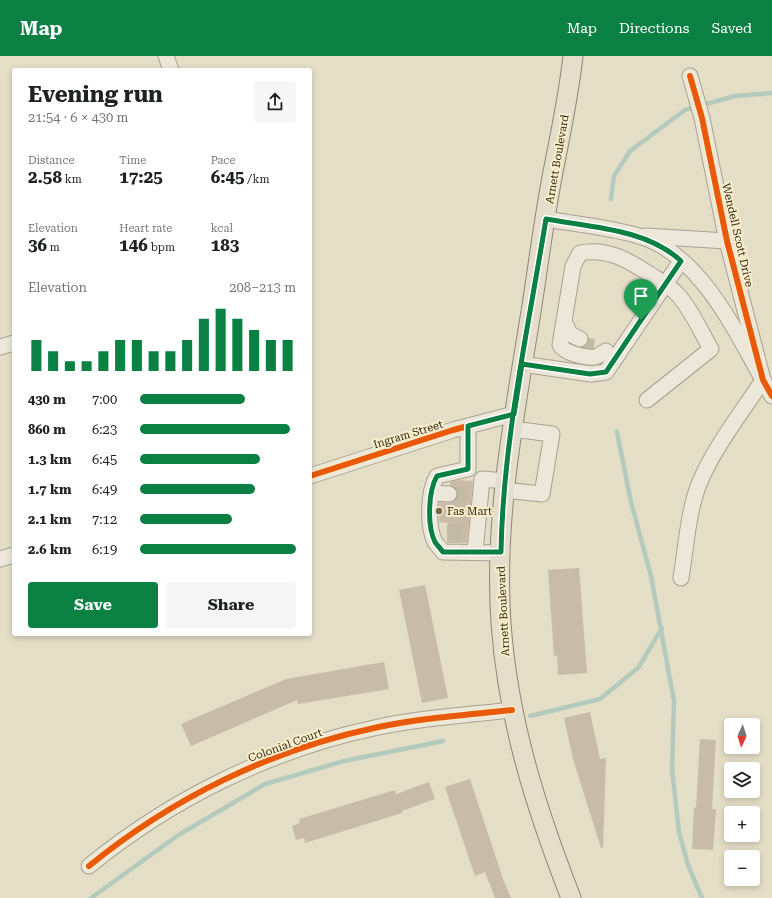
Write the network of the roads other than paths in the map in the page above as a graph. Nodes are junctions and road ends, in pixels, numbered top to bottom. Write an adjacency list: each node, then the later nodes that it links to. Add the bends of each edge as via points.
1 (166, 56): 3 (street)
2 (573, 56): 5 (main road, Arnett Boulevard)
3 (170, 68)
4 (692, 81): 7 (street, Wendell Scott Drive)
5 (546, 219): 6 (street, Wendell Scott Drive); 15 (main road, Arnett Boulevard)
6 (640, 236): 7 (street, Wendell Scott Drive); 8 (street, Wendell Scott Drive)
7 (727, 241): 16 (street, Wendell Scott Drive)
8 (681, 261): 9 (street); 16 (street, Wendell Scott Drive, via 714,298)
9 (665, 284): 10 (street, via 635,264 610,253 580,253 573,266); 14 (street); 18 (street, via 679,296 711,349)
10 (564, 321): 11 (street); 11 (street, via 570,334 579,341 569,343)
11 (560, 338): 14 (street, via 563,349 574,353 595,357)
12 (12, 344): 13 (street)
13 (0, 347)
14 (604, 348): 15 (street, via 606,372 590,374)
15 (522, 364): 19 (main road, Arnett Boulevard)
16 (763, 380): 17 (street, Wendell Scott Drive); 31 (street, via 706,468 695,499)
17 (772, 396)
18 (647, 400)
19 (513, 422): 20 (street, Ingram Street); 24 (main road, Arnett Boulevard); 24 (street, via 552,434 542,494)
20 (468, 426): 21 (street); 22 (street, Ingram Street)
21 (468, 469): 23 (street); 25 (street, via 437,476)
22 (312, 472)
23 (482, 479): 24 (street); 27 (street, via 476,496 473,533)
24 (505, 485): 28 (main road, Arnett Boulevard)
25 (432, 493): 26 (street); 27 (street, via 429,514 440,531 435,542 443,552)
26 (449, 494)
27 (475, 552): 28 (street)
28 (501, 552): 32 (main road, Arnett Boulevard, via 501,623)
29 (12, 556): 30 (street)
30 (0, 559)
31 (681, 578)
32 (512, 710): 33 (street, Colonial Court, via 376,727 287,754 236,773 206,788); 34 (main road, Arnett Boulevard, via 543,826)
33 (89, 866)
34 (571, 898)

